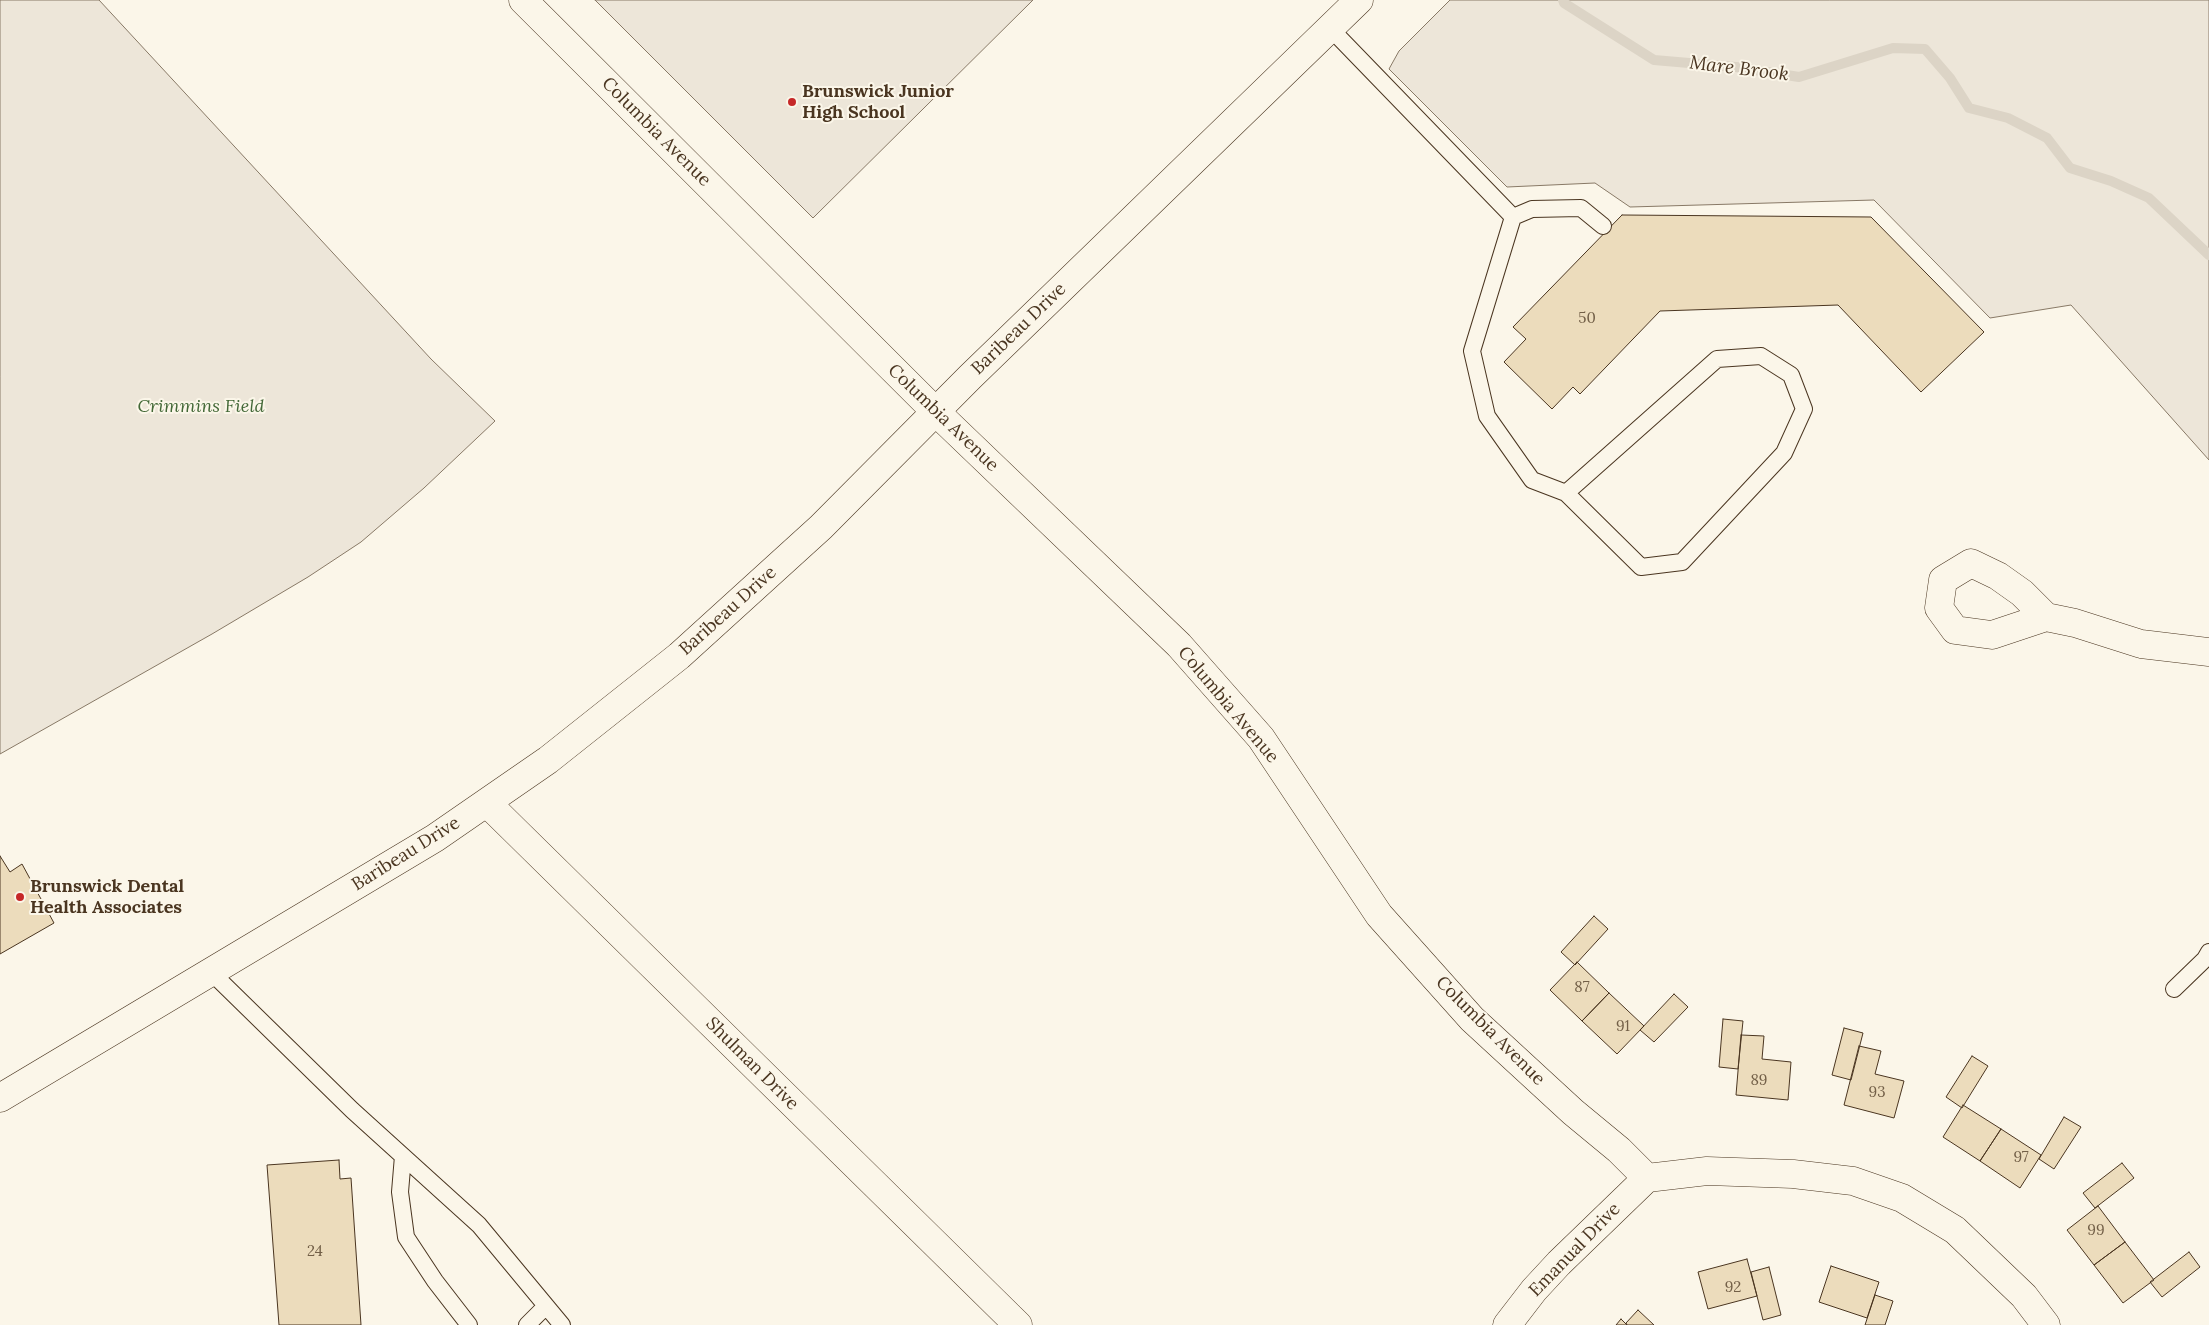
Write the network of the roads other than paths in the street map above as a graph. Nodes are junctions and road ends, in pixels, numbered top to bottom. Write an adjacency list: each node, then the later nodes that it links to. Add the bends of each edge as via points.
1 (523, 0): 6 (street, Columbia Avenue)
2 (1359, 0): 3 (street, Baribeau Drive)
3 (1329, 27): 4 (lane); 6 (street, Baribeau Drive)
4 (1513, 217): 5 (lane, via 1532,209 1581,208); 7 (lane, via 1472,351 1487,416 1532,480)
5 (1603, 226)
6 (937, 413): 10 (street, Baribeau Drive, via 821,527 679,656 548,760); 16 (street, Columbia Avenue, via 1179,645 1255,731 1379,915 1472,1020)
7 (1566, 493): 7 (lane, via 1716,360 1761,356 1791,375 1804,409 1784,453 1682,562 1641,567)
8 (2046, 617): 9 (street, via 2140,644)
9 (2209, 652)
10 (487, 803): 12 (street, Baribeau Drive); 21 (street, Shulman Drive)
11 (2209, 952): 13 (lane)
12 (212, 973): 14 (street, Baribeau Drive); 15 (lane)
13 (2174, 989)
14 (0, 1098)
15 (403, 1156): 17 (lane, via 479,1225); 18 (lane, via 400,1192 406,1237)
16 (1647, 1178): 22 (street, Emanual Drive, via 1534,1290); 23 (street, via 1707,1171 1793,1174 1853,1181 1902,1198 1955,1230 2024,1296)
17 (546, 1306): 19 (lane); 20 (lane)
18 (469, 1325)
19 (528, 1325)
20 (562, 1325)
21 (1018, 1325)
22 (1507, 1325)
23 (2046, 1325)

